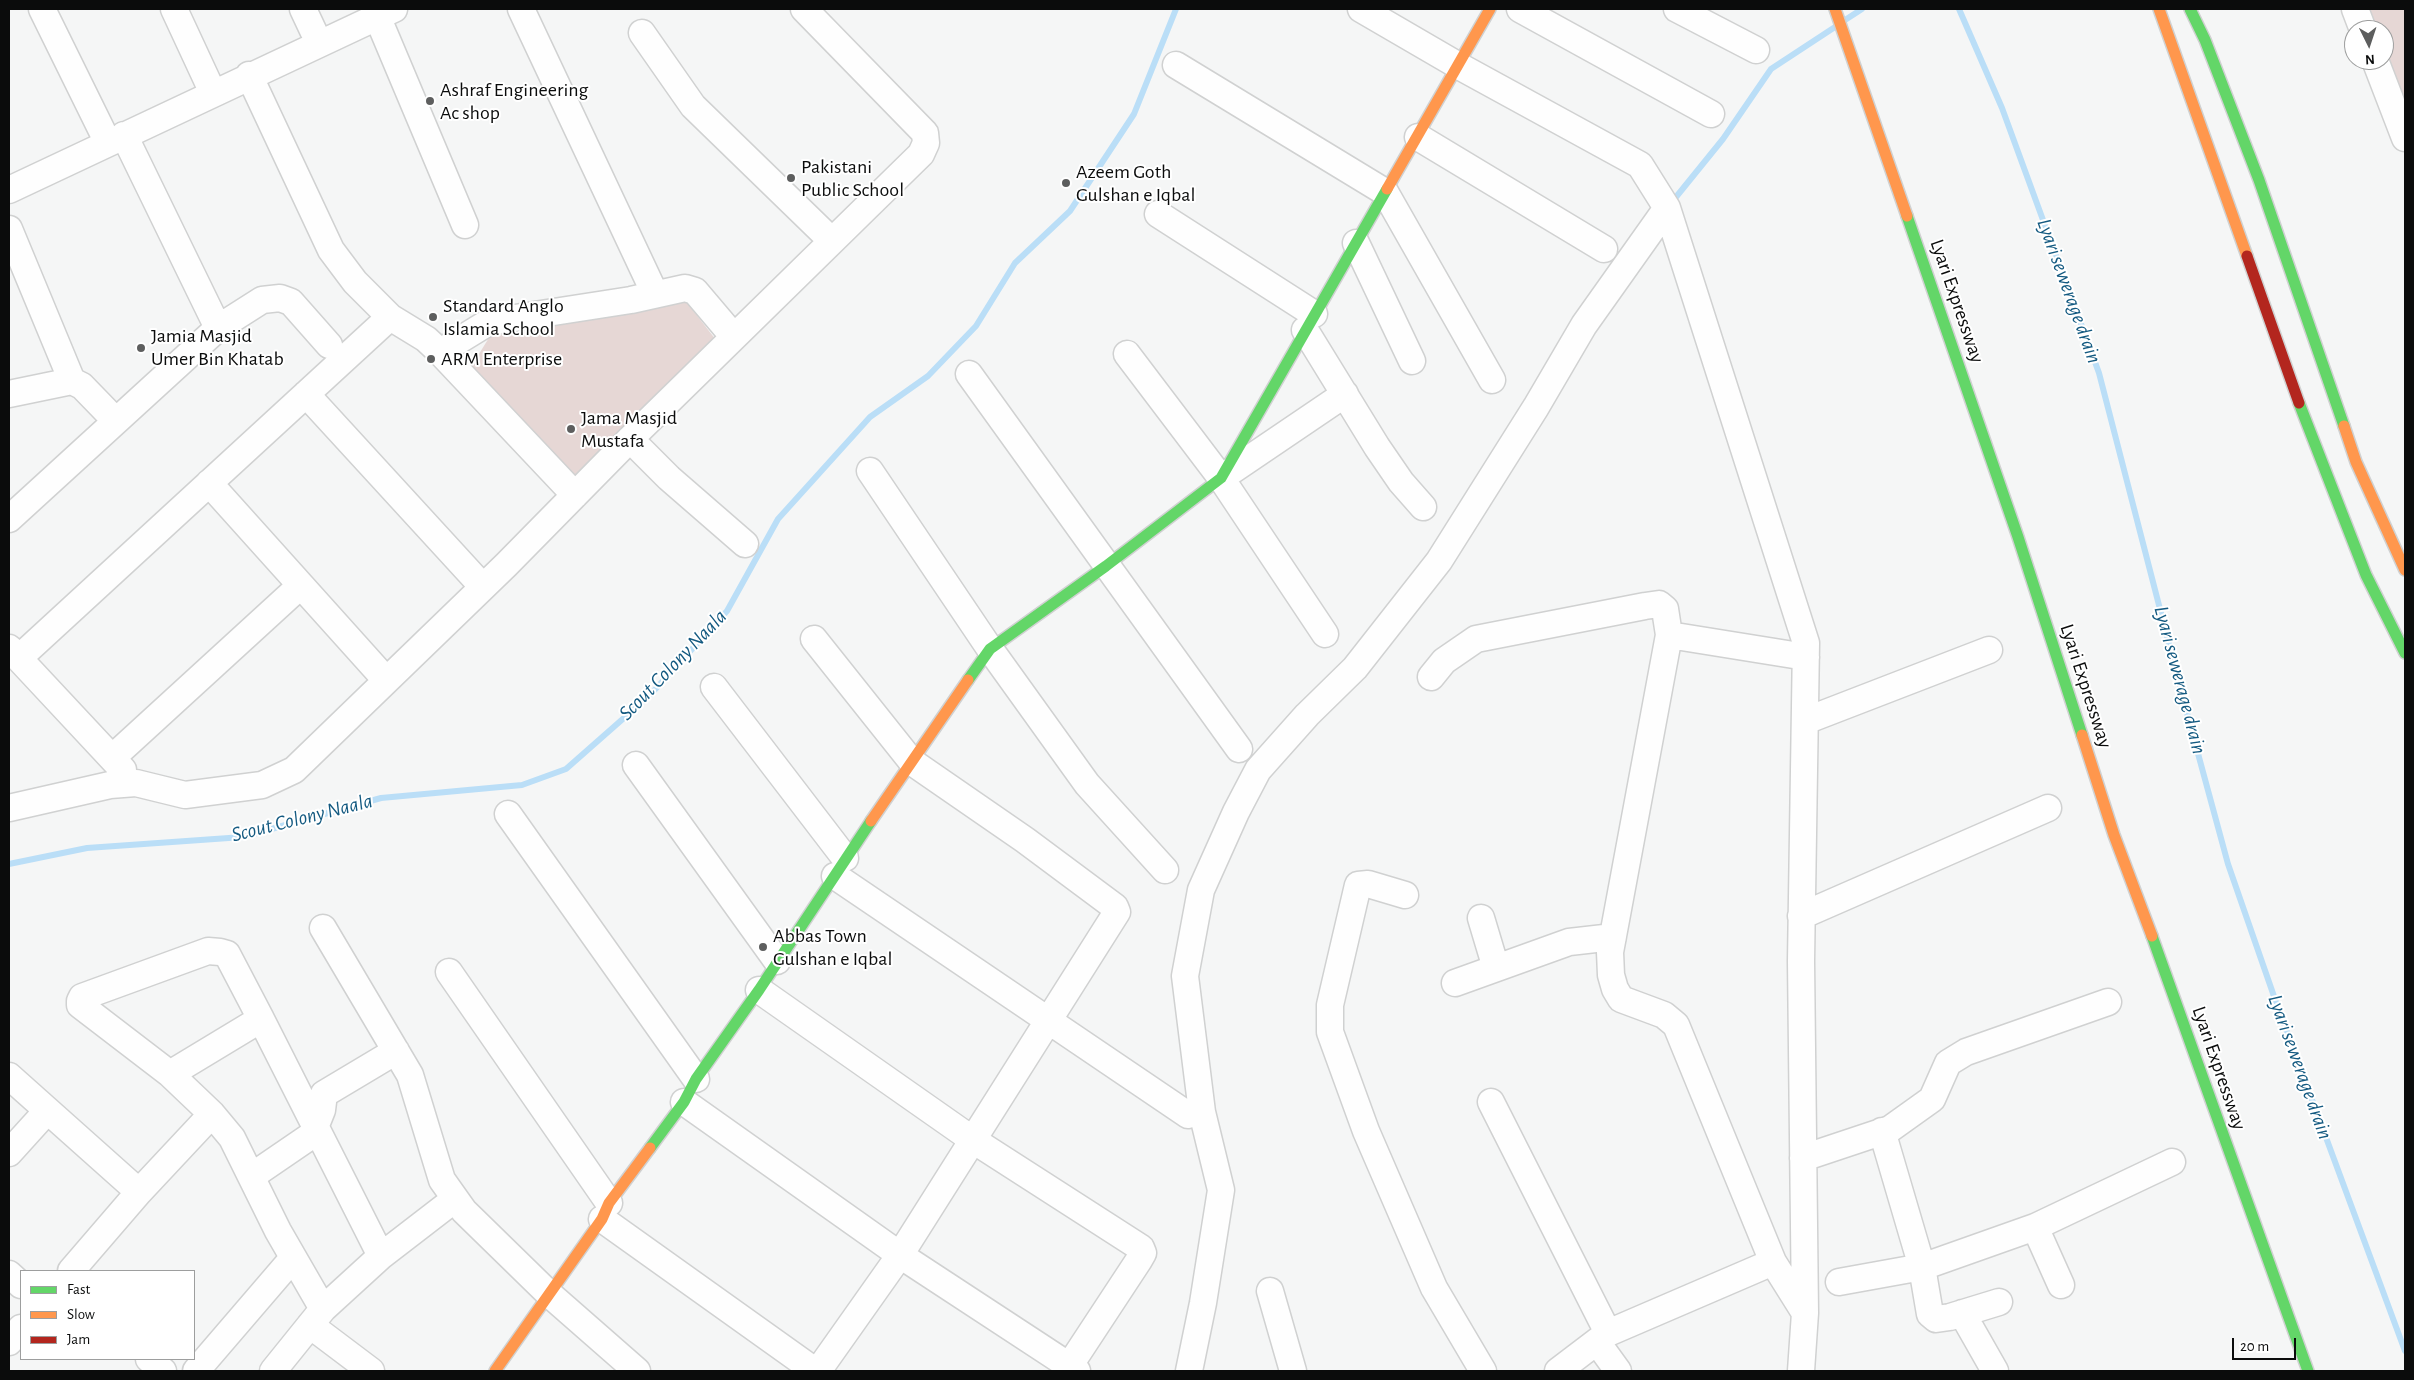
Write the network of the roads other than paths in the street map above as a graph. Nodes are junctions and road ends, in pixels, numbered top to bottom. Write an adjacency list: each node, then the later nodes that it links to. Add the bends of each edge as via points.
1 (42, 9): 25 (street)
2 (174, 9): 21 (street)
3 (303, 9): 15 (street)
4 (521, 9): 35 (street)
5 (804, 9): 32 (street, via 925,133 926,143 921,154)
6 (1360, 9): 18 (street)
7 (1490, 9): 18 (main road)
8 (1520, 9): 22 (street)
9 (1677, 9): 16 (street)
10 (1835, 9): 153 (main road, Lyari Expressway, via 2018,537 2114,835)
11 (2159, 9): 69 (main road, via 2307,425 2366,575)
12 (2190, 9): 60 (main road, via 2259,180 2356,462)
13 (385, 12): 15 (street); 30 (street)
14 (642, 33): 32 (street, via 693,106)
15 (319, 43): 20 (street)
16 (1756, 50)
17 (1176, 65): 27 (street)
18 (1459, 66): 23 (main road); 28 (street, via 1640,165)
19 (2379, 70): 24 (street)
20 (250, 75): 21 (street); 36 (street, via 331,250 355,282)
21 (213, 93): 25 (street)
22 (1711, 114)
23 (1418, 137): 27 (main road); 34 (street)
24 (2405, 138)
25 (116, 139): 26 (street); 38 (street)
26 (9, 190)
27 (1385, 192): 33 (main road); 45 (street)
28 (1667, 208): 70 (street, via 1806,644); 146 (street, via 1584,325 1439,561 1355,668 1258,770 1201,890 1184,976 1202,1112 1221,1190)
29 (1158, 214): 37 (street)
30 (466, 225)
31 (9, 229): 46 (street)
32 (832, 241): 39 (street)
33 (1356, 243): 37 (main road); 43 (street)
34 (1604, 249)
35 (655, 294): 39 (street, via 685,288 695,291); 41 (street, via 490,322)
36 (390, 317): 41 (street, via 426,338); 48 (street)
37 (1310, 322): 49 (street); 53 (main road)
38 (218, 328): 40 (street, via 262,300 280,298 291,302); 50 (street)
39 (734, 337): 51 (street)
40 (329, 345)
41 (440, 352): 55 (street)
42 (1127, 354): 53 (street)
43 (1412, 361)
44 (969, 374): 59 (street)
45 (1492, 380)
46 (72, 381): 47 (street); 50 (street, via 82,386)
47 (9, 394)
48 (306, 394): 54 (street); 62 (street)
49 (1345, 394): 53 (street); 56 (street, via 1401,482)
50 (115, 420): 57 (street)
51 (630, 439): 55 (street); 58 (street, via 669,478)
52 (870, 471): 66 (street)
53 (1221, 478): 59 (main road); 63 (street)
54 (209, 483): 61 (street); 68 (street)
55 (575, 495): 62 (street)
56 (1423, 507)
57 (9, 519)
58 (745, 544)
59 (1106, 566): 66 (main road); 75 (street)
60 (2405, 570)
61 (300, 586): 72 (street); 76 (street)
62 (483, 587): 72 (street)
63 (1325, 634)
64 (1669, 635): 70 (street); 71 (street, via 1665,609 1660,604 1645,606 1476,639 1444,661); 89 (street)
65 (814, 639): 77 (street)
66 (990, 649): 77 (main road); 84 (street, via 1088,784)
67 (1989, 650): 74 (street)
68 (14, 653): 76 (street)
69 (2405, 654)
70 (1806, 657): 74 (street)
71 (1431, 677)
72 (386, 680): 79 (street, via 294,770 262,785 184,795)
73 (714, 687): 83 (street)
74 (1805, 721): 86 (street)
75 (1239, 748)
76 (112, 758): 79 (street)
77 (912, 762): 83 (main road); 97 (street, via 1115,907 1115,918)
78 (636, 765): 90 (street)
79 (136, 783): 80 (street, via 89,788)
80 (9, 808)
81 (2048, 808): 86 (street)
82 (508, 814): 101 (street)
83 (840, 867): 90 (main road); 97 (street)
84 (1164, 870)
85 (1405, 896): 148 (street, via 1368,884 1358,885 1330,1005 1330,1032 1366,1131 1434,1288)
86 (1802, 916): 111 (street)
87 (1481, 918): 91 (street)
88 (324, 928): 98 (street)
89 (1613, 937): 91 (street, via 1569,942); 121 (street, via 1610,960 1615,989 1621,999 1664,1014 1676,1025)
90 (777, 961): 94 (main road)
91 (1496, 968): 93 (street)
92 (449, 972): 116 (street)
93 (1455, 983)
94 (759, 990): 101 (main road); 109 (street)
95 (2108, 1002): 108 (street, via 1966,1052 1948,1063 1932,1099)
96 (261, 1019): 99 (street); 99 (street, via 227,954 220,952 208,951 82,997 80,1004); 107 (street)
97 (1049, 1021): 106 (street); 109 (street)
98 (396, 1051): 107 (street, via 324,1094); 115 (street, via 410,1075 442,1180)
99 (170, 1074): 105 (street)
100 (9, 1076): 104 (street)
101 (696, 1079): 102 (main road)
102 (684, 1102): 116 (main road); 118 (street)
103 (1491, 1102): 135 (street)
104 (47, 1111): 110 (street); 114 (street)
105 (212, 1114): 113 (street, via 232,1138); 114 (street)
106 (1188, 1115)
107 (316, 1125): 113 (street, via 312,1135); 119 (street)
108 (1882, 1132): 111 (street); 122 (street)
109 (973, 1140): 118 (street); 138 (street, via 1141,1248 1143,1253 1139,1260)
110 (9, 1152)
111 (1803, 1158): 131 (street)
112 (2172, 1162): 117 (street)
113 (252, 1176): 120 (street)
114 (139, 1192): 123 (street)
115 (455, 1199): 119 (street); 129 (street)
116 (606, 1211): 129 (main road); 145 (street)
117 (2035, 1227): 122 (street); 127 (street)
118 (900, 1255): 138 (street); 145 (street)
119 (381, 1256): 133 (street)
120 (293, 1258): 133 (street); 140 (street)
121 (1773, 1262): 131 (street); 135 (street)
122 (1922, 1267): 125 (street); 132 (street, via 1930,1314 1936,1320)
123 (72, 1270)
124 (9, 1274): 126 (street)
125 (1839, 1282)
126 (20, 1284)
127 (2061, 1285)
128 (1270, 1291): 147 (street)
129 (548, 1293): 143 (main road); 144 (street)
130 (1999, 1302): 132 (street)
131 (1805, 1312): 151 (street)
132 (1962, 1313): 152 (street)
133 (316, 1317): 141 (street); 142 (street)
134 (20, 1329): 136 (street)
135 (1602, 1337): 149 (street); 150 (street)
136 (9, 1342)
137 (150, 1360): 139 (street)
138 (1071, 1370)
139 (164, 1371)
140 (196, 1371)
141 (273, 1371)
142 (372, 1371)
143 (495, 1371)
144 (637, 1371)
145 (817, 1371)
146 (1189, 1371)
147 (1293, 1371)
148 (1483, 1371)
149 (1558, 1371)
150 (1618, 1371)
151 (1801, 1371)
152 (1995, 1371)
153 (2308, 1371)

